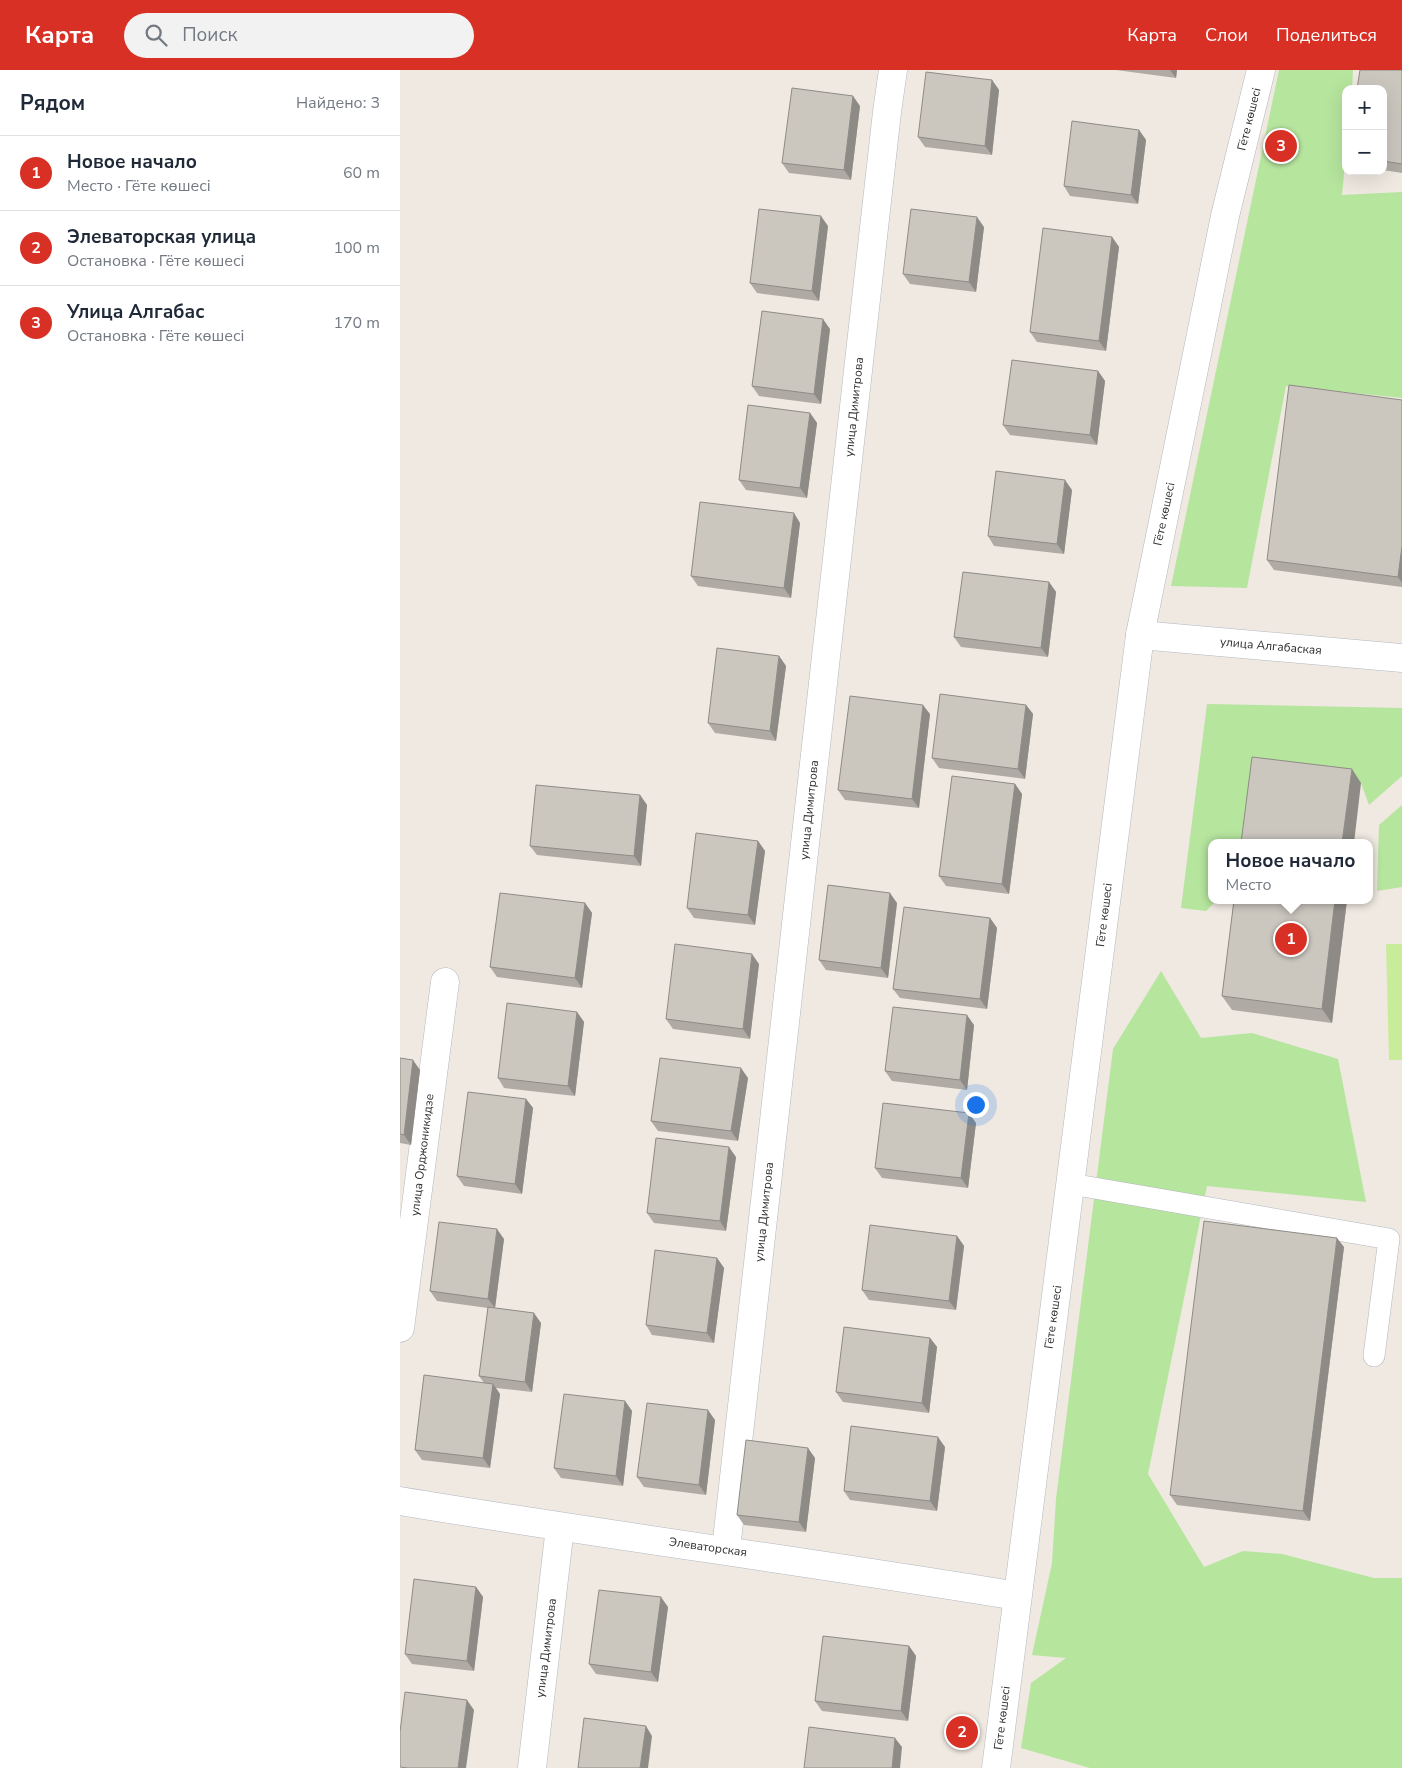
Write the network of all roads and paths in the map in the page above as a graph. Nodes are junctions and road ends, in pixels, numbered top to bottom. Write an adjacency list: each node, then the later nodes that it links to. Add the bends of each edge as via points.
1 (893, 70): 11 (street, улица Димитрова)
2 (1261, 70): 3 (street, Гёте көшесі, via 1225,216)
3 (1140, 635): 4 (street, улица Алгабаская); 6 (street, Гёте көшесі)
4 (1402, 658)
5 (445, 982): 7 (street, улица Орджоникидзе)
6 (1071, 1184): 8 (lane, via 1389,1239); 12 (street, Гёте көшесі)
7 (400, 1328)
8 (1374, 1356)
9 (400, 1501): 10 (street, Элеваторская)
10 (560, 1527): 11 (street, Элеваторская); 13 (street, улица Димитрова)
11 (726, 1549): 12 (street, Элеваторская)
12 (1016, 1596): 14 (street, Гёте көшесі)
13 (532, 1768)
14 (996, 1768)

